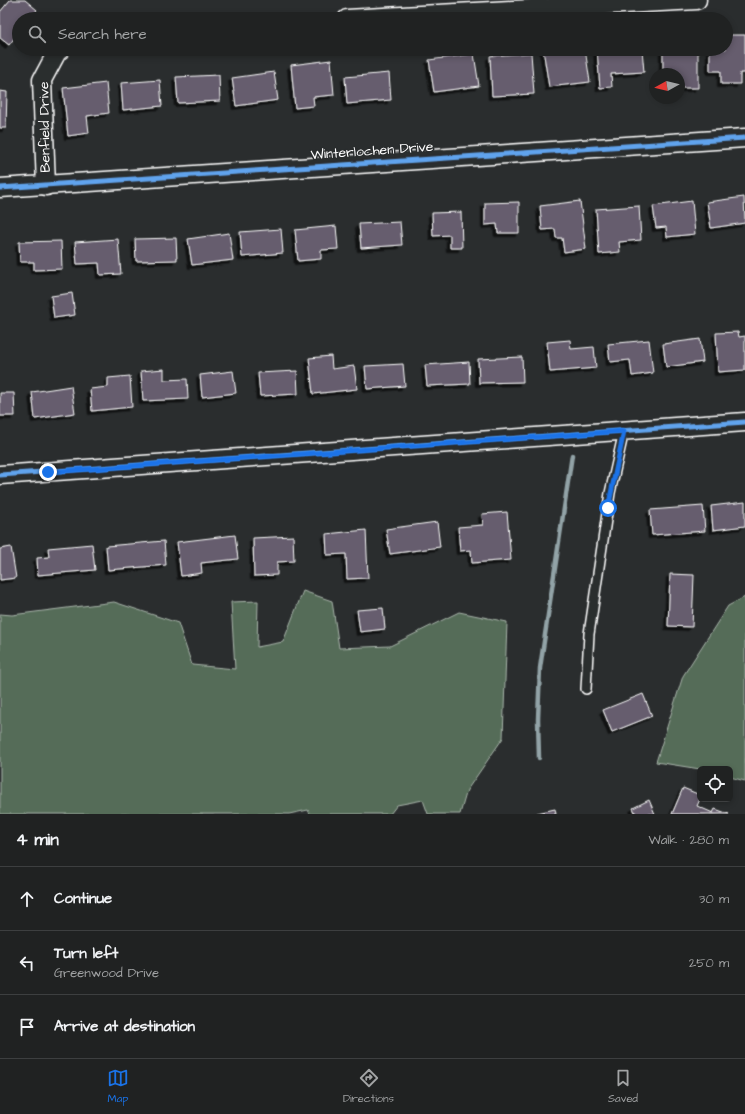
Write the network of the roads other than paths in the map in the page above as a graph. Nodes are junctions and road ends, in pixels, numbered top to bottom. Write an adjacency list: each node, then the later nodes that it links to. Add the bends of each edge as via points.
1 (697, 0): 2 (street)
2 (476, 12)
3 (55, 56): 5 (street, Benfield Drive, via 42,80)
4 (745, 138): 5 (street, Winterlochen Drive)
5 (46, 186): 6 (street, Winterlochen Drive)
6 (0, 188)
7 (745, 422): 8 (street)
8 (624, 431): 9 (street); 10 (lane, via 610,493 593,606)
9 (0, 475)
10 (586, 689)

